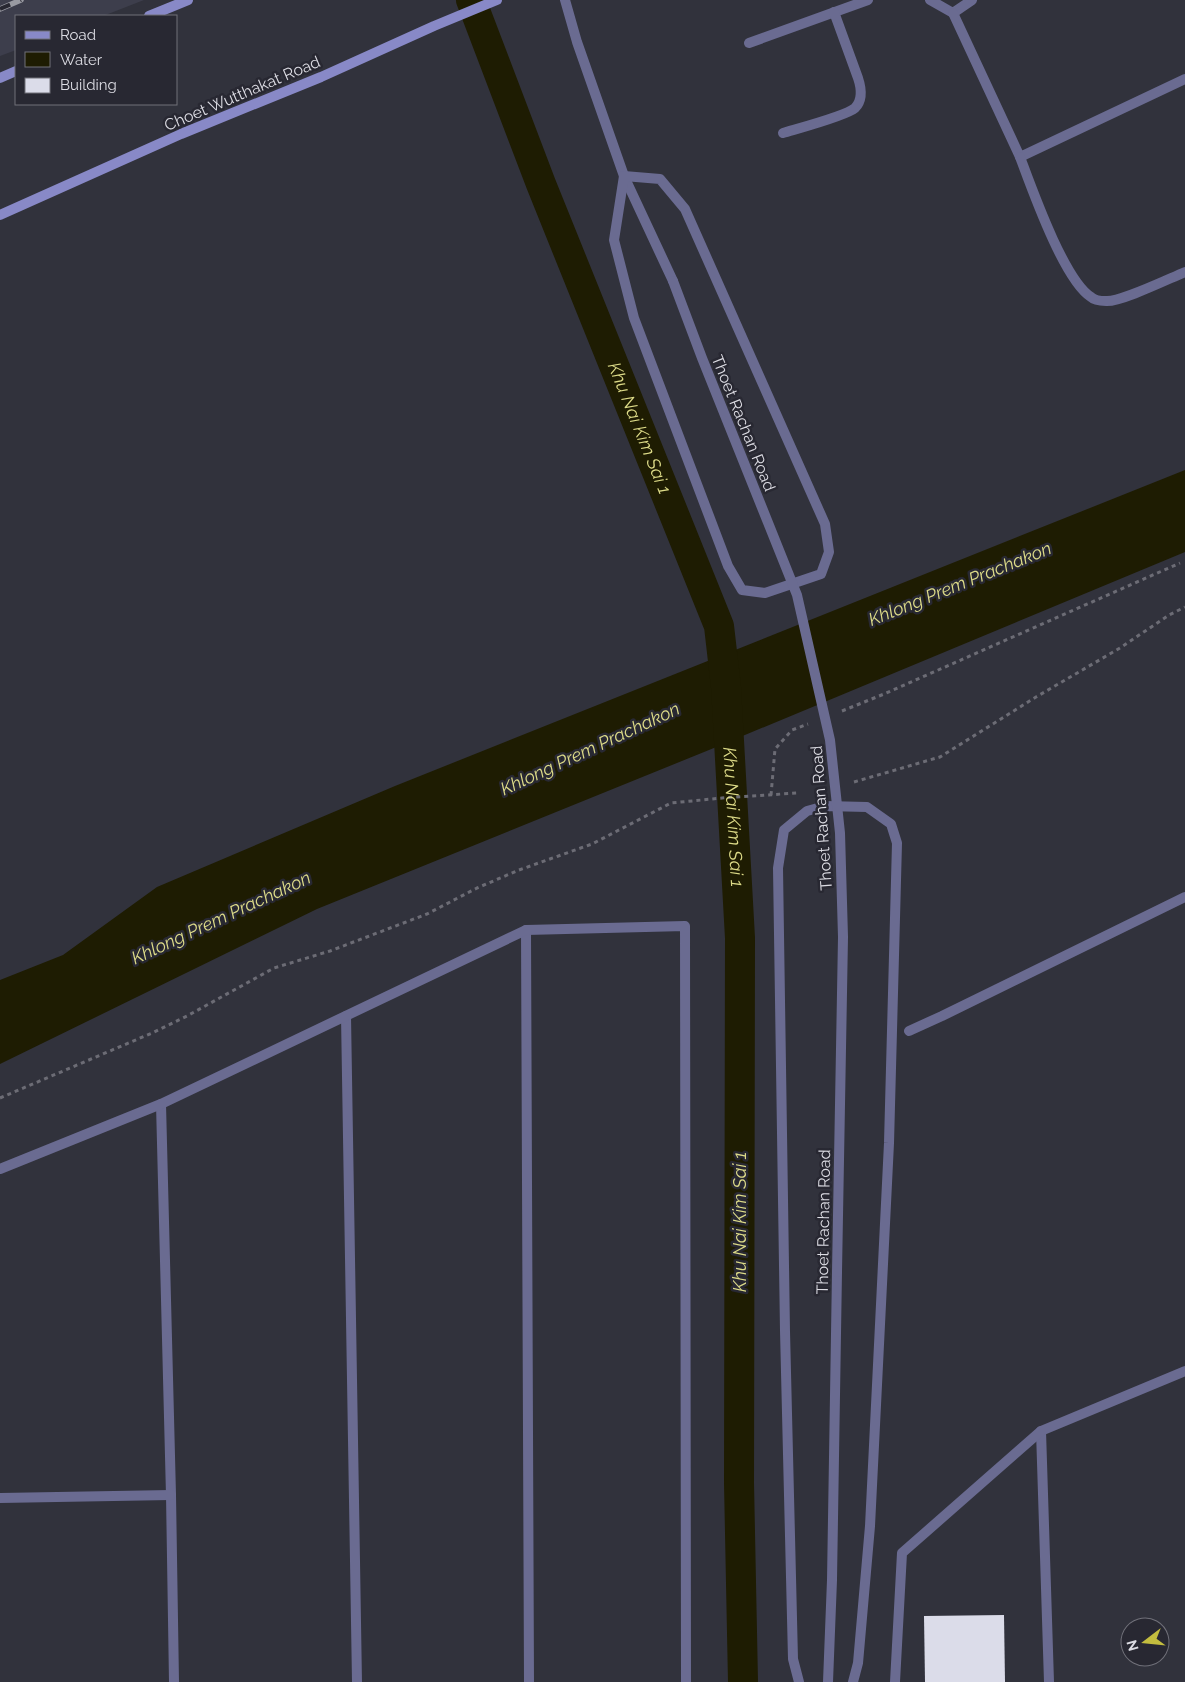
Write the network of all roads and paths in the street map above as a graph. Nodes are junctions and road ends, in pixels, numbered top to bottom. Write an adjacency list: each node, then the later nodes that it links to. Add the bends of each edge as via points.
1 (188, 0): 9 (main road)
2 (497, 0): 17 (main road, Choet Wutthakat Road)
3 (565, 0): 16 (street, Thoet Rachan Road)
4 (868, 0): 7 (street)
5 (930, 0): 8 (street)
6 (972, 0): 8 (street)
7 (834, 12): 10 (street); 14 (street, via 858,78 860,98 855,108 845,113)
8 (953, 13): 15 (street)
9 (151, 15)
10 (749, 43)
11 (15, 71): 12 (main road)
12 (0, 78)
13 (1185, 79): 15 (street)
14 (783, 133)
15 (1020, 157): 18 (street, via 1037,204 1068,269 1092,298 1120,299)
16 (624, 176): 16 (street, via 660,179 685,209 825,524 829,552 821,574 764,593 742,590 728,566 634,318 614,240); 42 (street, Thoet Rachan Road, bridge, via 673,281 797,595 830,740 840,833 843,937)
17 (0, 215)
18 (1185, 272)
19 (1180, 564): 21 (path)
20 (1185, 608): 23 (path, via 940,757)
21 (838, 712)
22 (811, 723): 25 (path, via 792,730 774,749)
23 (846, 784)
24 (798, 793): 25 (path)
25 (771, 795): 30 (path, via 671,803 592,844 476,888 427,914 330,951 274,968 152,1033)
26 (1185, 896): 29 (street)
27 (526, 930): 28 (street); 39 (street); 40 (street, via 685,926)
28 (346, 1016): 31 (street); 38 (street)
29 (909, 1031)
30 (0, 1098)
31 (161, 1104): 32 (street); 35 (street)
32 (0, 1169)
33 (1185, 1371): 34 (street)
34 (1041, 1431): 44 (street, via 902,1553); 45 (street)
35 (171, 1495): 36 (street); 37 (street)
36 (0, 1498)
37 (174, 1682)
38 (357, 1682)
39 (529, 1682)
40 (686, 1682)
41 (799, 1682): 43 (street, via 793,1659 778,868 784,830 806,811 825,806 867,807 891,824 897,843 889,1142 870,1526 858,1663)
42 (828, 1682)
43 (853, 1682)
44 (895, 1682)
45 (1049, 1682)

